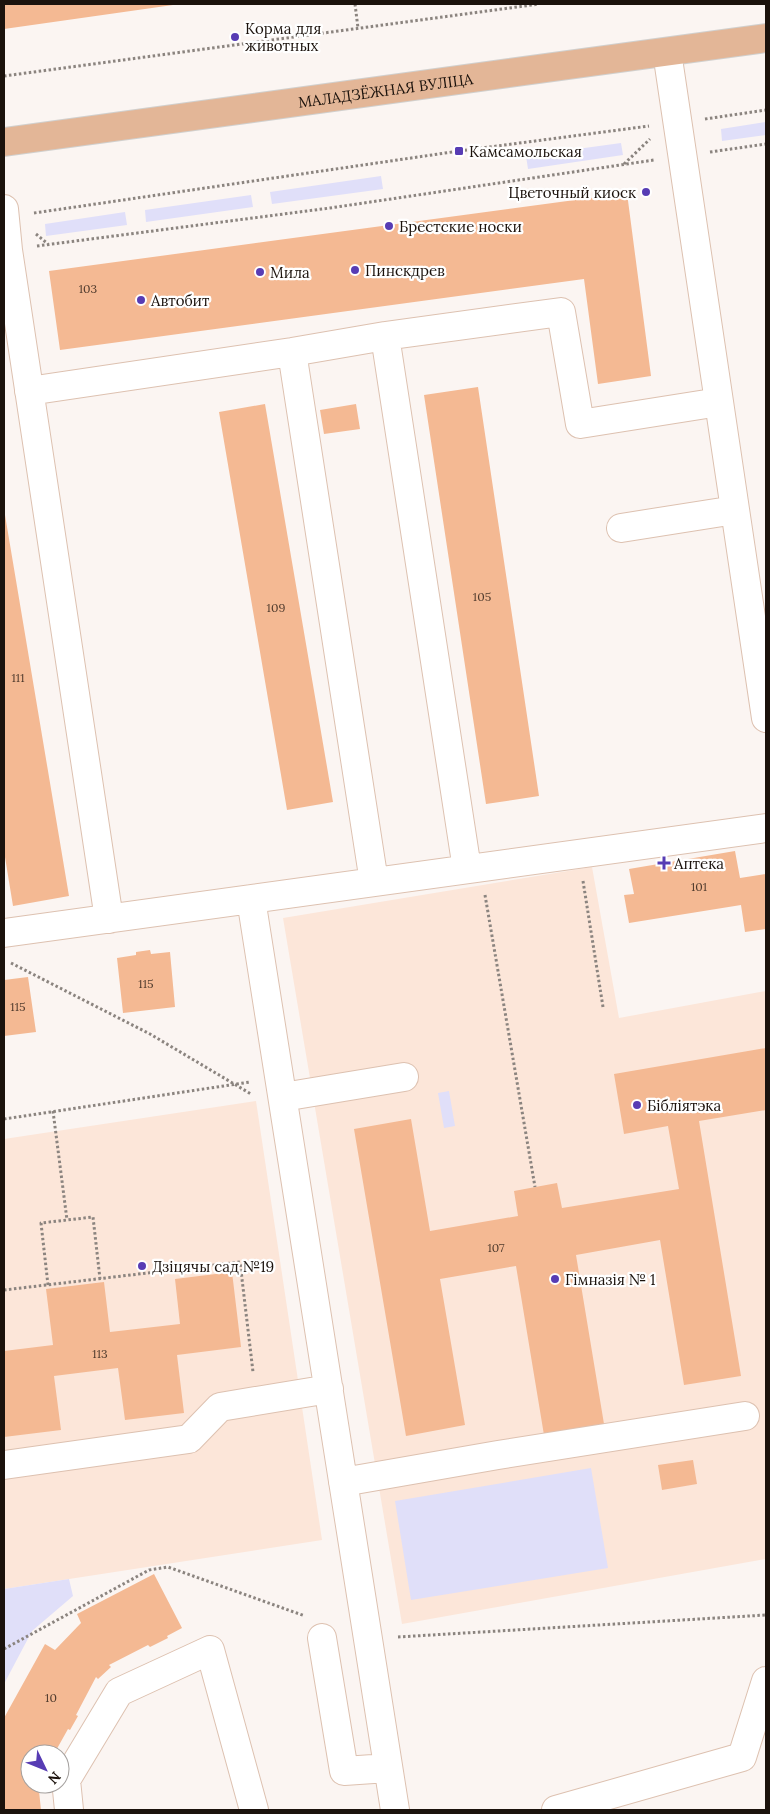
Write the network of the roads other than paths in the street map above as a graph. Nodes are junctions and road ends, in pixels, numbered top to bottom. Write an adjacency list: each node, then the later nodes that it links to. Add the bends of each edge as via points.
1 (766, 38): 2 (main road, МАЛАДЗЁЖНАЯ ВУЛІЦА)
2 (667, 52): 3 (main road, МАЛАДЗЁЖНАЯ ВУЛІЦА); 8 (lane, via 672,123)
3 (4, 142)
4 (4, 209): 7 (lane)
5 (385, 336): 6 (lane); 8 (lane, via 561,312 580,424); 13 (lane)
6 (292, 352): 7 (lane); 14 (lane)
7 (30, 391): 16 (lane)
8 (719, 402): 9 (lane)
9 (735, 510): 10 (lane); 11 (lane)
10 (621, 528)
11 (766, 718)
12 (766, 828): 13 (lane)
13 (474, 868): 14 (lane)
14 (374, 882): 15 (lane)
15 (252, 899): 16 (lane); 19 (lane)
16 (109, 919): 17 (lane)
17 (4, 933)
18 (404, 1077): 19 (lane)
19 (282, 1096): 20 (lane)
20 (329, 1388): 22 (lane, via 220,1407 189,1439); 23 (lane)
21 (745, 1416): 23 (lane)
22 (4, 1465)
23 (343, 1482): 26 (lane)
24 (322, 1638): 26 (lane, via 344,1771)
25 (766, 1681): 30 (lane, via 742,1757)
26 (388, 1768): 29 (lane)
27 (69, 1810): 28 (lane, via 66,1780 119,1692 210,1650)
28 (254, 1810)
29 (395, 1810)
30 (556, 1810)

